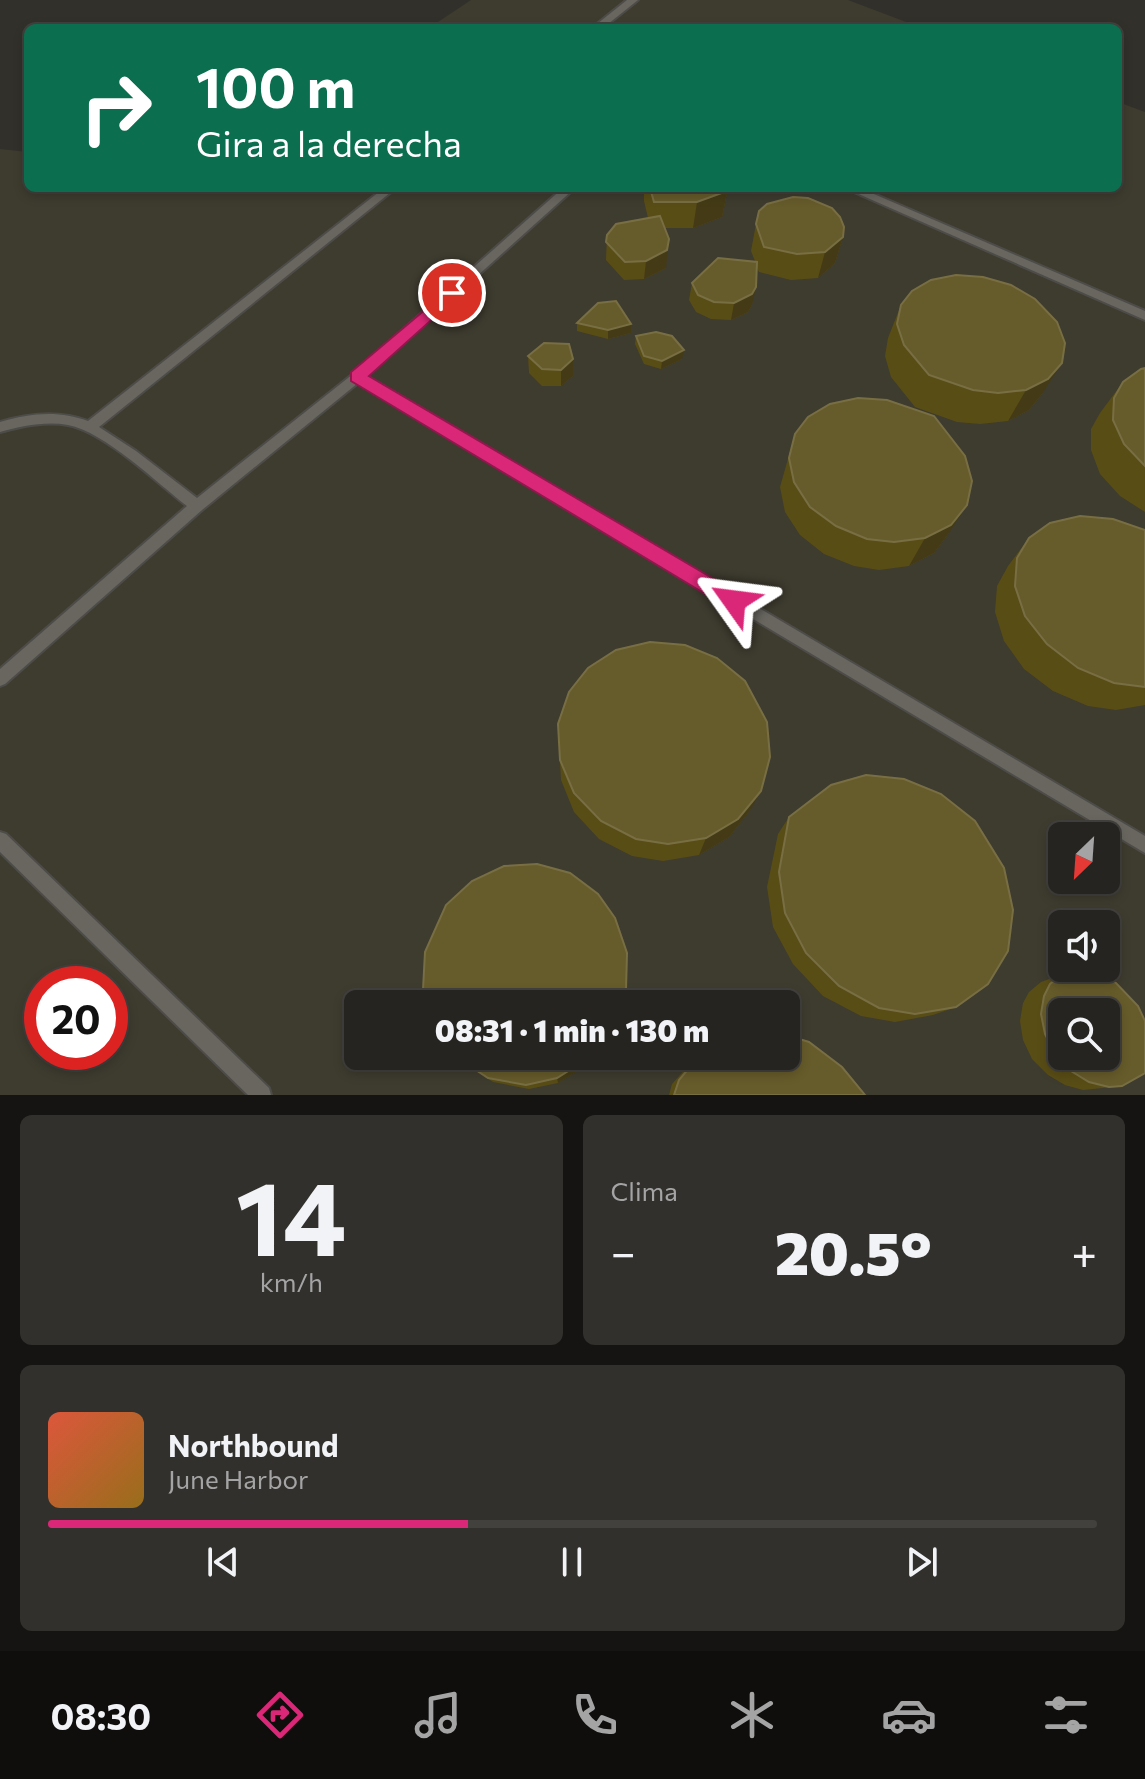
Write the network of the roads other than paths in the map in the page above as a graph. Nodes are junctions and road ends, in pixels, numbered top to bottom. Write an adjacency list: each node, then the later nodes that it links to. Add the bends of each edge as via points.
1 (633, 0): 2 (lane)
2 (602, 24)
3 (386, 192): 9 (lane)
4 (565, 192): 7 (lane)
5 (859, 192): 6 (lane)
6 (1145, 316)
7 (357, 377): 10 (lane); 13 (lane)
8 (0, 427): 9 (lane, via 27,418)
9 (90, 427): 10 (lane)
10 (197, 506): 11 (lane)
11 (0, 679)
12 (0, 840): 14 (lane)
13 (1145, 845)
14 (262, 1095)

